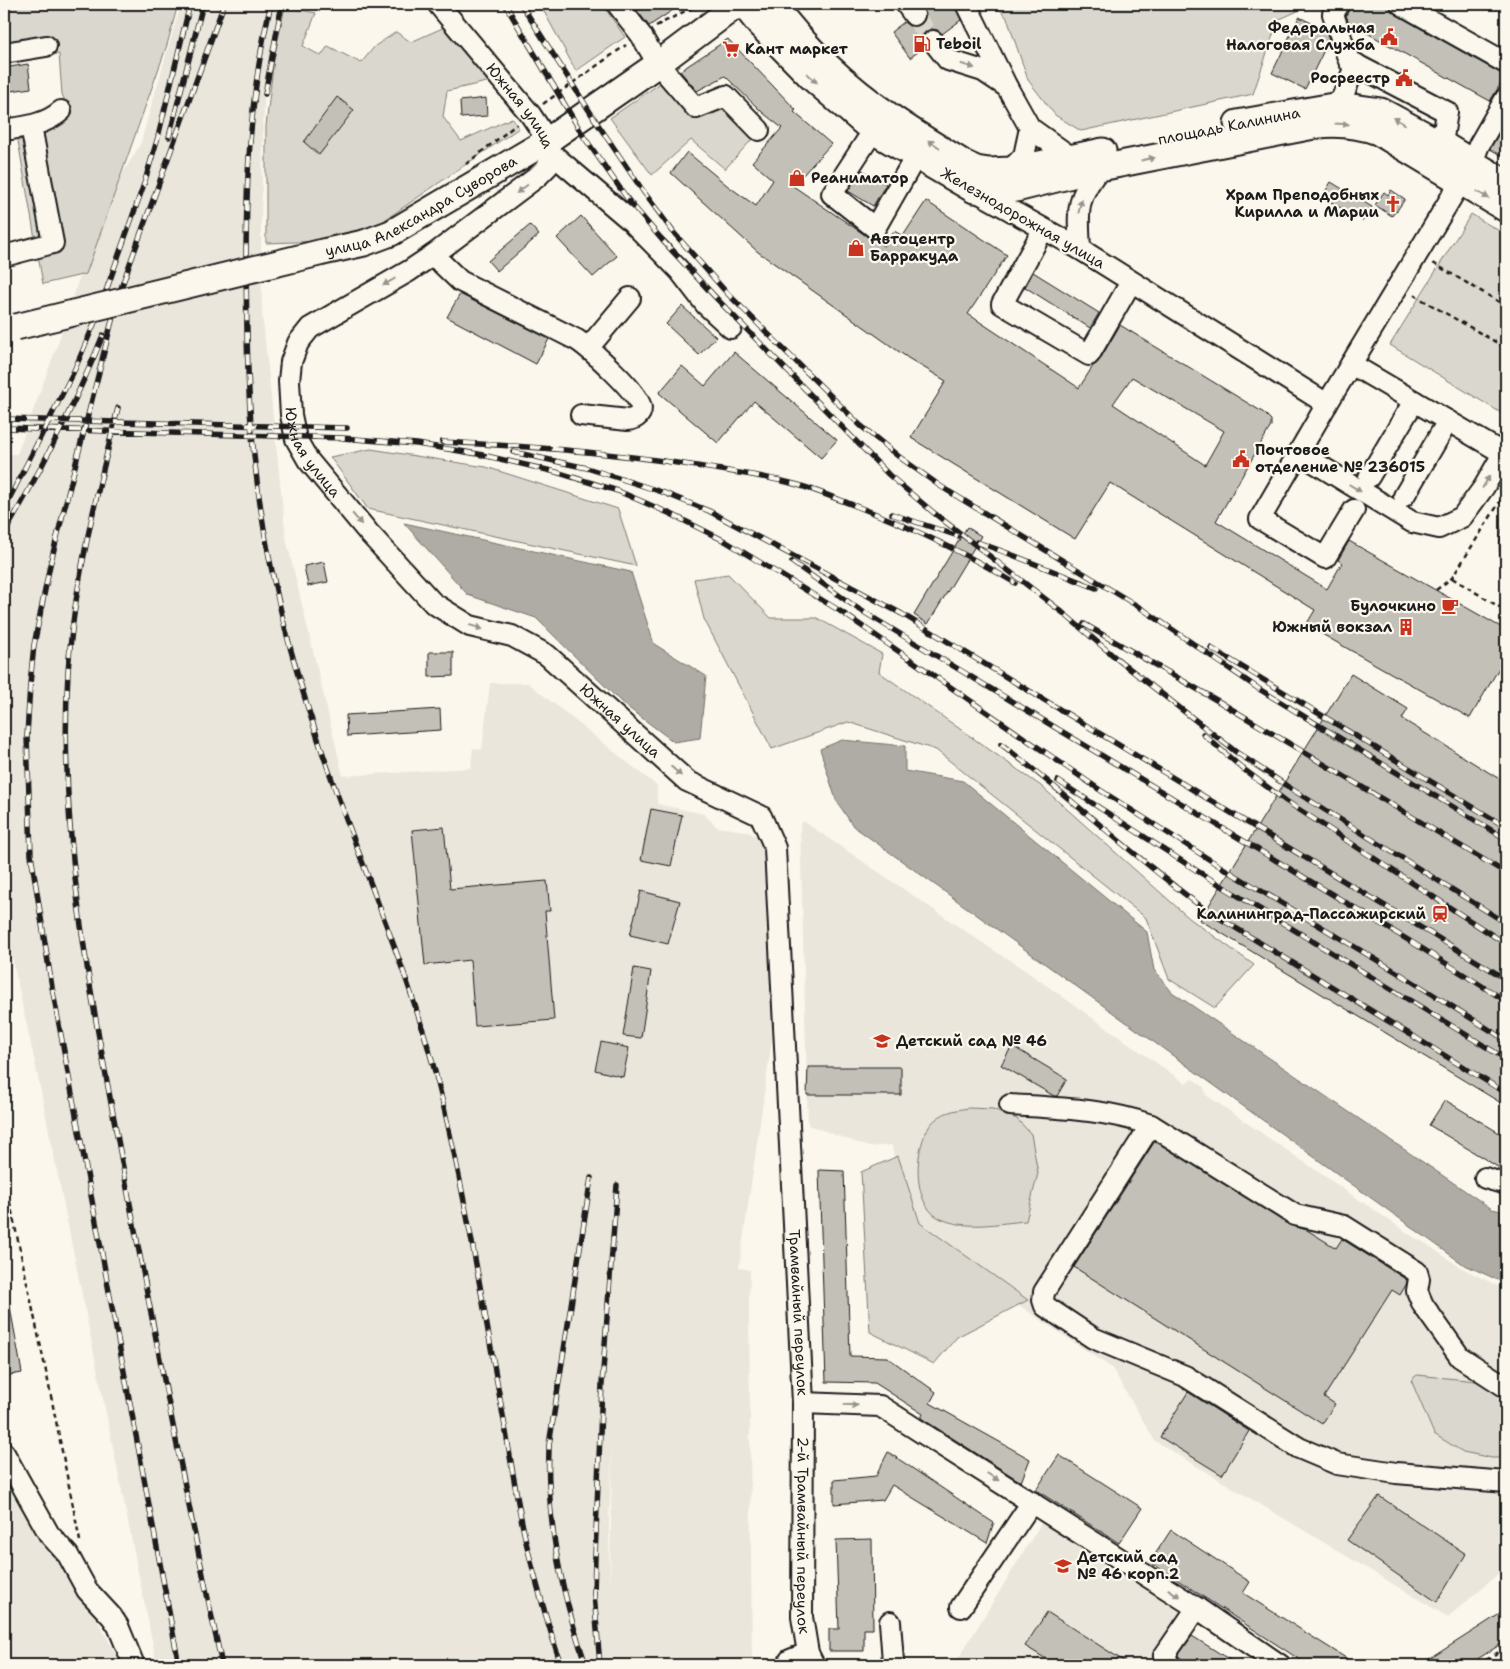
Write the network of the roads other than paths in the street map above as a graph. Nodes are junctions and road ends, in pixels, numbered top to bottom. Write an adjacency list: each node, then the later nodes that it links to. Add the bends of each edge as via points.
1 (438, 4): 25 (street, Южная улица, via 530,114)
2 (617, 4): 13 (street)
3 (738, 4): 13 (main road, улица Александра Суворова)
4 (743, 4): 23 (main road, Железнодорожная улица, one-way to 23, via 758,24 812,78)
5 (773, 4): 31 (main road, Железнодорожная улица, one-way to 5, via 965,164 868,100 824,61)
6 (966, 4): 15 (street)
7 (1339, 4): 14 (street, via 1333,14 1349,61)
8 (1401, 4): 12 (street)
9 (933, 41): 15 (street, one-way to 15, via 948,60 983,71)
10 (46, 46): 11 (street)
11 (4, 53)
12 (1506, 63)
13 (658, 64): 22 (street, via 696,108 726,96); 25 (main road, улица Александра Суворова)
14 (1356, 64): 17 (street); 24 (street, via 1446,112)
15 (1007, 88): 20 (street)
16 (1506, 98): 30 (street)
17 (1340, 105): 24 (main road, площадь Калинина, one-way to 17, via 1381,112); 27 (main road, площадь Калинина)
18 (61, 111): 19 (street, via 52,119)
19 (31, 126): 21 (street); 37 (street, via 53,243)
20 (1030, 128): 27 (street); 29 (street, via 1024,156)
21 (4, 130)
22 (759, 130)
23 (873, 131): 26 (main road, Железнодорожная улица); 26 (street, via 832,194 875,228)
24 (1442, 144): 30 (main road, площадь Калинина)
25 (549, 147): 36 (street, Южная улица, one-way to 36, via 548,166 537,177); 40 (main road, улица Александра Суворова, bridge, via 391,233 364,243); 41 (street, via 631,221 679,270 706,305)
26 (916, 156): 31 (main road, Железнодорожная улица)
27 (1072, 158): 29 (main road, площадь Калинина)
28 (1100, 168): 30 (main road, площадь Калинина, one-way to 30, via 1340,123 1378,132); 31 (main road, площадь Калинина, via 996,192); 35 (street, one-way to 28, via 1078,209 1086,185)
29 (1010, 170): 31 (main road, площадь Калинина, via 988,171)
30 (1466, 172): 32 (main road, площадь Калинина); 33 (main road, площадь Калинина, one-way to 33); 43 (street)
31 (975, 179): 34 (street, Железнодорожная улица)
32 (1506, 183)
33 (1506, 208)
34 (1043, 230): 35 (street, Железнодорожная улица); 38 (street, via 1002,304 1089,355)
35 (1080, 249): 38 (street, Железнодорожная улица)
36 (433, 255): 42 (street, via 460,281); 53 (street, Южная улица, one-way to 53, via 310,328 298,343 288,382 296,439 308,460 368,532 434,603 470,626 512,636 547,655 687,781 761,816)
37 (4, 256)
38 (1131, 282): 45 (street, Железнодорожная улица)
39 (630, 298): 42 (street)
40 (10, 328)
41 (731, 328)
42 (589, 348): 46 (street, via 637,397 641,409 640,415 628,420)
43 (1351, 364): 44 (street); 45 (street)
44 (1414, 401): 47 (street); 50 (street)
45 (1327, 404): 48 (street)
46 (581, 416)
47 (1448, 421): 49 (street); 51 (street)
48 (1299, 453): 49 (street, one-way to 49, via 1412,522 1439,528 1462,517); 52 (street, via 1260,519 1325,558)
49 (1505, 454)
50 (1369, 477)
51 (1404, 496)
52 (1354, 510)
53 (775, 848): 59 (street, Трамвайный переулок)
54 (1010, 1105): 55 (street, via 1096,1112)
55 (1151, 1125): 58 (street, via 1295,1215 1344,1226 1417,1272 1417,1291 1423,1305 1460,1357); 61 (street, via 1044,1292 1045,1306 1093,1338 1185,1376 1299,1448 1337,1464 1396,1473)
56 (1485, 1178): 57 (street)
57 (1506, 1184)
58 (1506, 1387)
59 (803, 1403): 62 (street, Трамвайный переулок, one-way to 62, via 880,1406); 66 (street, 2-й Трамвайный переулок, via 802,1617)
60 (4, 1453): 67 (street, via 49,1534 68,1555 87,1590 118,1626)
61 (1506, 1482)
62 (1032, 1502): 63 (street); 64 (street, Трамвайный переулок, one-way to 64)
63 (961, 1606)
64 (1197, 1608): 70 (street, via 1164,1656); 71 (street, Трамвайный переулок)
65 (890, 1622): 69 (street, via 893,1661)
66 (811, 1659): 68 (street, via 790,1660)
67 (134, 1665)
68 (789, 1665)
69 (890, 1665)
70 (1170, 1665)
71 (1280, 1665)

